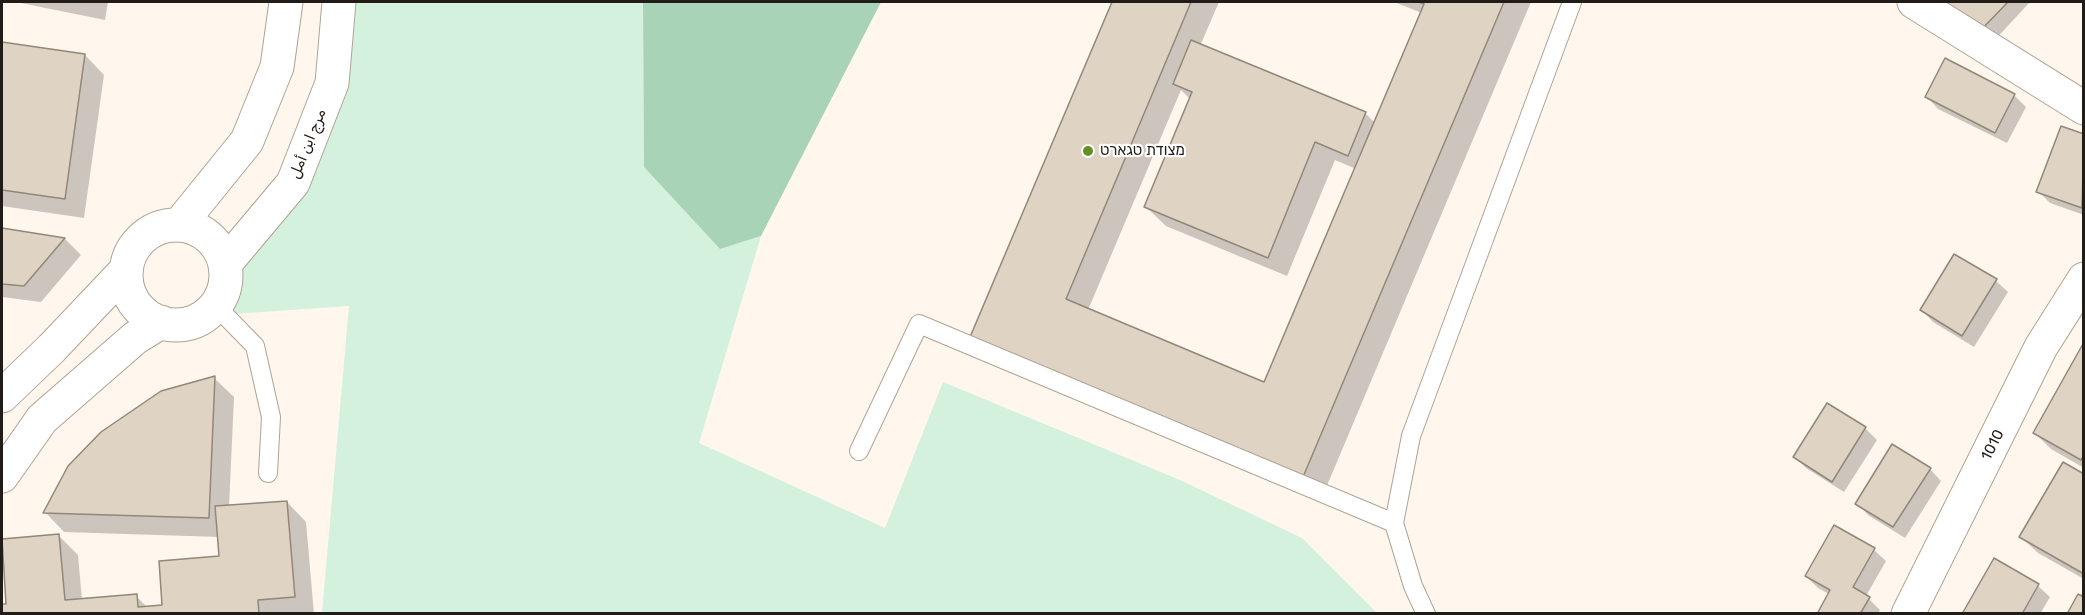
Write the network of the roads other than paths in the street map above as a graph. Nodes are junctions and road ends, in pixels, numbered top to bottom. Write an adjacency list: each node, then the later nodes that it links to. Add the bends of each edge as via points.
1 (286, 2): 6 (street, via 277,67 247,141)
2 (339, 2): 7 (street, مرج ابن أمل, via 332,83 293,183)
3 (1572, 2): 16 (lane, via 1411,436)
4 (1914, 2): 5 (street)
5 (2084, 108)
6 (179, 225): 7 (street, via 199,230 212,240); 8 (street, via 152,231 139,241)
7 (225, 264): 10 (street, via 226,284)
8 (126, 270): 11 (street, via 135,302 146,315); 12 (street)
9 (2084, 279): 18 (street, 1010, via 2041,347)
10 (215, 305): 11 (street, via 195,321 178,325); 14 (lane, via 255,346 271,417)
11 (161, 322): 15 (street, via 135,338 42,419)
12 (2, 396)
13 (859, 451): 16 (lane, via 920,324)
14 (268, 473)
15 (2, 476)
16 (1394, 523): 17 (lane)
17 (1426, 614)
18 (1908, 614)

